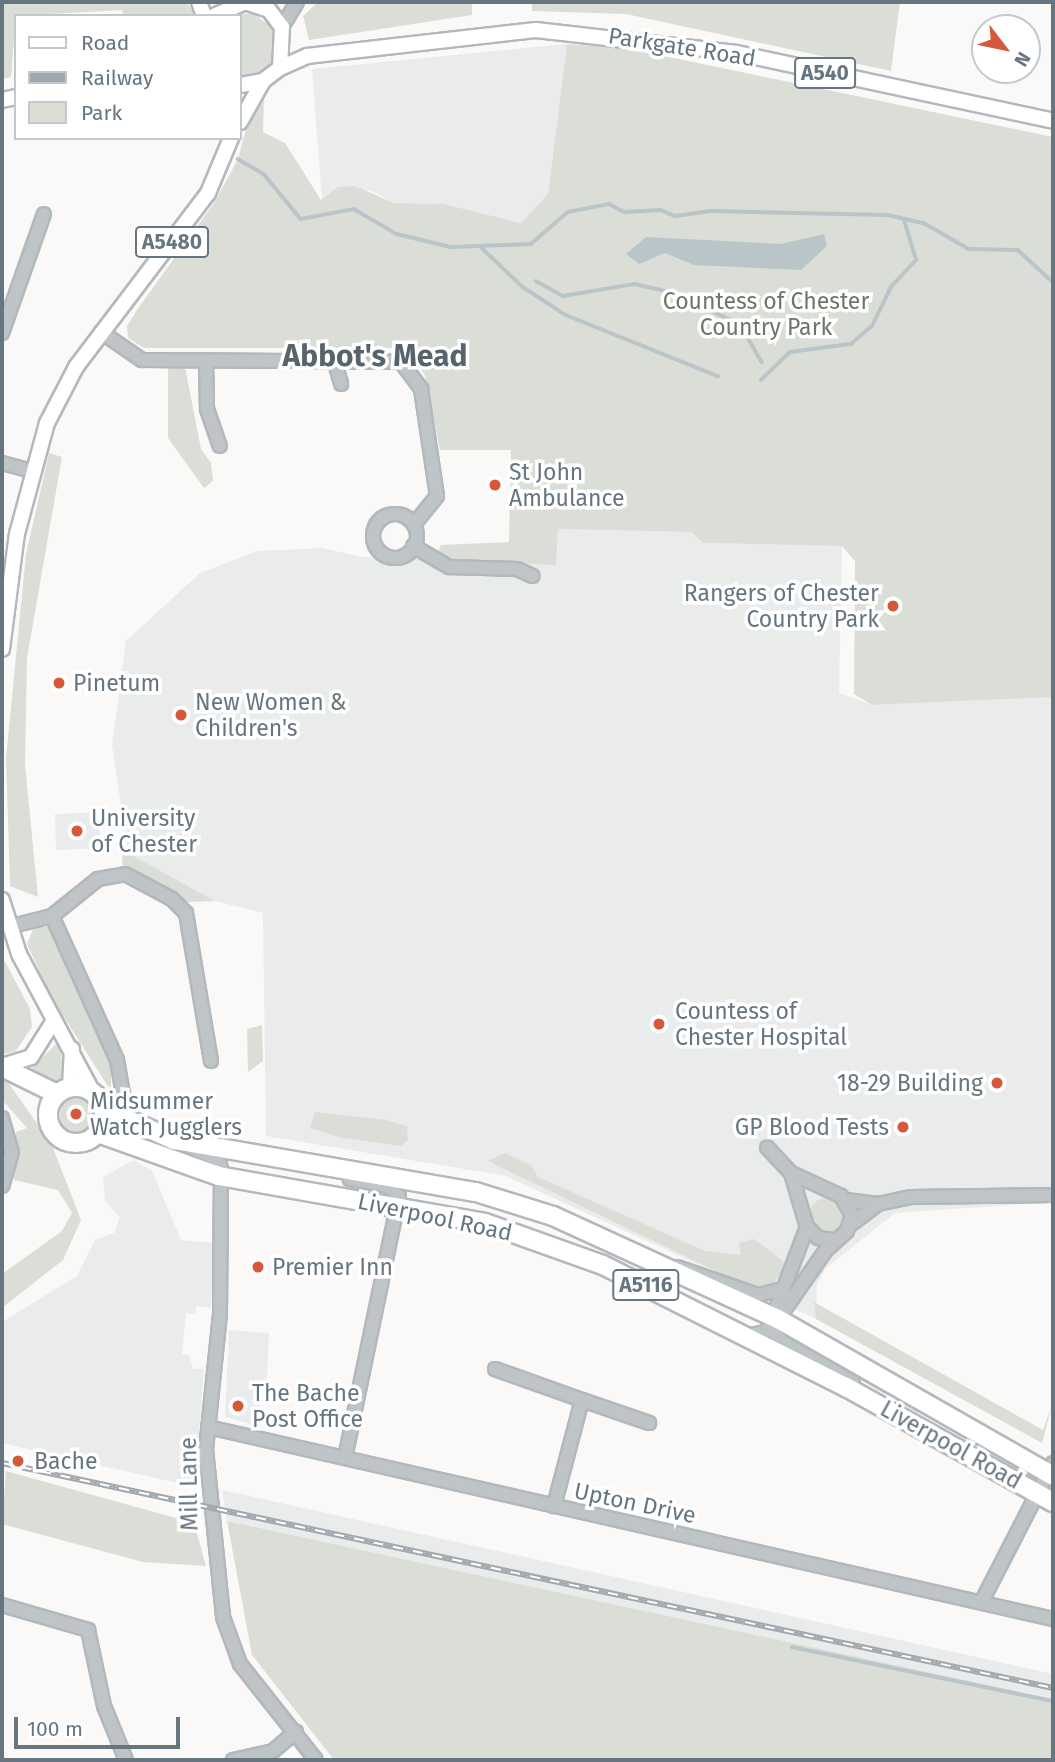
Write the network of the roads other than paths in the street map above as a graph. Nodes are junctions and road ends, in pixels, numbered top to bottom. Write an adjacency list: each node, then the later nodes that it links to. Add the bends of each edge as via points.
1 (297, 2): 4 (street)
2 (228, 3): 3 (main road)
3 (266, 3): 4 (main road)
4 (282, 27): 5 (main road)
5 (286, 44): 6 (main road); 7 (main road)
6 (306, 56): 7 (main road, Parkgate Road / A540); 11 (main road, Parkgate Road / A540, via 474,33 596,34 737,53)
7 (280, 68): 8 (main road, A540)
8 (263, 81): 9 (main road, A540); 10 (main road)
9 (242, 85)
10 (242, 118)
11 (1053, 121)
12 (230, 140): 14 (main road, A5480, via 208,193)
13 (44, 214): 15 (street)
14 (101, 332): 17 (street, via 135,359); 21 (main road, A5480, via 60,396)
15 (2, 333)
16 (334, 359): 17 (street); 18 (street); 22 (street, via 386,358 415,374 437,496)
17 (206, 361): 19 (street, via 207,409)
18 (341, 384)
19 (220, 446)
20 (2, 463): 21 (street)
21 (31, 471): 25 (main road, A5480)
22 (415, 523): 23 (street); 23 (street, via 407,514 389,515 372,543 380,557)
23 (413, 546): 24 (street, via 449,567 517,569)
24 (533, 576)
25 (2, 649)
26 (2, 900): 28 (main road)
27 (52, 916): 28 (street); 31 (street, via 98,879 125,874 149,885 186,913); 36 (street, via 117,1060)
28 (8, 927): 29 (main road)
29 (53, 1022): 30 (main road); 32 (main road, via 32,1056)
30 (72, 1048): 34 (main road); 35 (main road)
31 (211, 1060)
32 (2, 1066): 33 (highway)
33 (20, 1079): 34 (highway); 38 (highway)
34 (63, 1091): 35 (highway); 38 (highway)
35 (92, 1091): 37 (highway)
36 (124, 1098)
37 (104, 1109): 40 (highway); 41 (highway, Liverpool Road / A5116)
38 (48, 1115): 40 (highway, via 65,1141 84,1142)
39 (2, 1118): 46 (street, via 12,1152)
40 (98, 1133): 45 (highway, Liverpool Road / A5116)
41 (174, 1140): 43 (highway, Liverpool Road / A5116); 45 (street, via 219,1160)
42 (767, 1147): 44 (street)
43 (311, 1165): 51 (street, via 389,1186); 56 (highway, Liverpool Road / A5116, via 476,1192 553,1216)
44 (791, 1173): 47 (street); 52 (street)
45 (219, 1176): 51 (highway, Liverpool Road / A5116); 64 (street, Mill Lane, via 220,1314)
46 (2, 1186)
47 (827, 1192): 49 (street); 52 (street, via 814,1197)
48 (1053, 1195): 50 (street, via 911,1197)
49 (846, 1200): 50 (street); 53 (street)
50 (878, 1204): 53 (street)
51 (398, 1206): 59 (highway, Liverpool Road / A5116, via 543,1242); 65 (street)
52 (804, 1214): 54 (street)
53 (851, 1224): 55 (street)
54 (807, 1227): 55 (street, via 818,1238); 57 (street)
55 (834, 1240): 58 (street)
56 (666, 1264): 57 (street, via 758,1295); 58 (highway, Liverpool Road / A5116); 59 (highway, via 758,1320 760,1330)
57 (782, 1289): 58 (street)
58 (772, 1321): 59 (street); 63 (street, via 781,1341); 66 (highway, Liverpool Road / A5116)
59 (746, 1336): 63 (highway, Liverpool Road / A5116)
60 (495, 1369): 61 (street)
61 (582, 1400): 62 (street); 69 (street)
62 (649, 1423)
63 (914, 1424): 67 (highway, Liverpool Road / A5116)
64 (208, 1427): 65 (street, Upton Drive); 73 (street, Mill Lane, via 211,1536 223,1617 240,1664)
65 (345, 1458): 69 (street, Upton Drive)
66 (1051, 1471): 67 (street)
67 (1036, 1492): 68 (highway, Liverpool Road / A5116); 70 (street)
68 (1053, 1502)
69 (554, 1506): 70 (street, Upton Drive)
70 (982, 1601): 72 (street, Upton Drive)
71 (2, 1605): 75 (street, via 88,1630)
72 (1053, 1619)
73 (296, 1732): 74 (street); 77 (street, Mill Lane)
74 (273, 1756): 76 (street)
75 (120, 1757)
76 (233, 1760)
77 (316, 1760)

